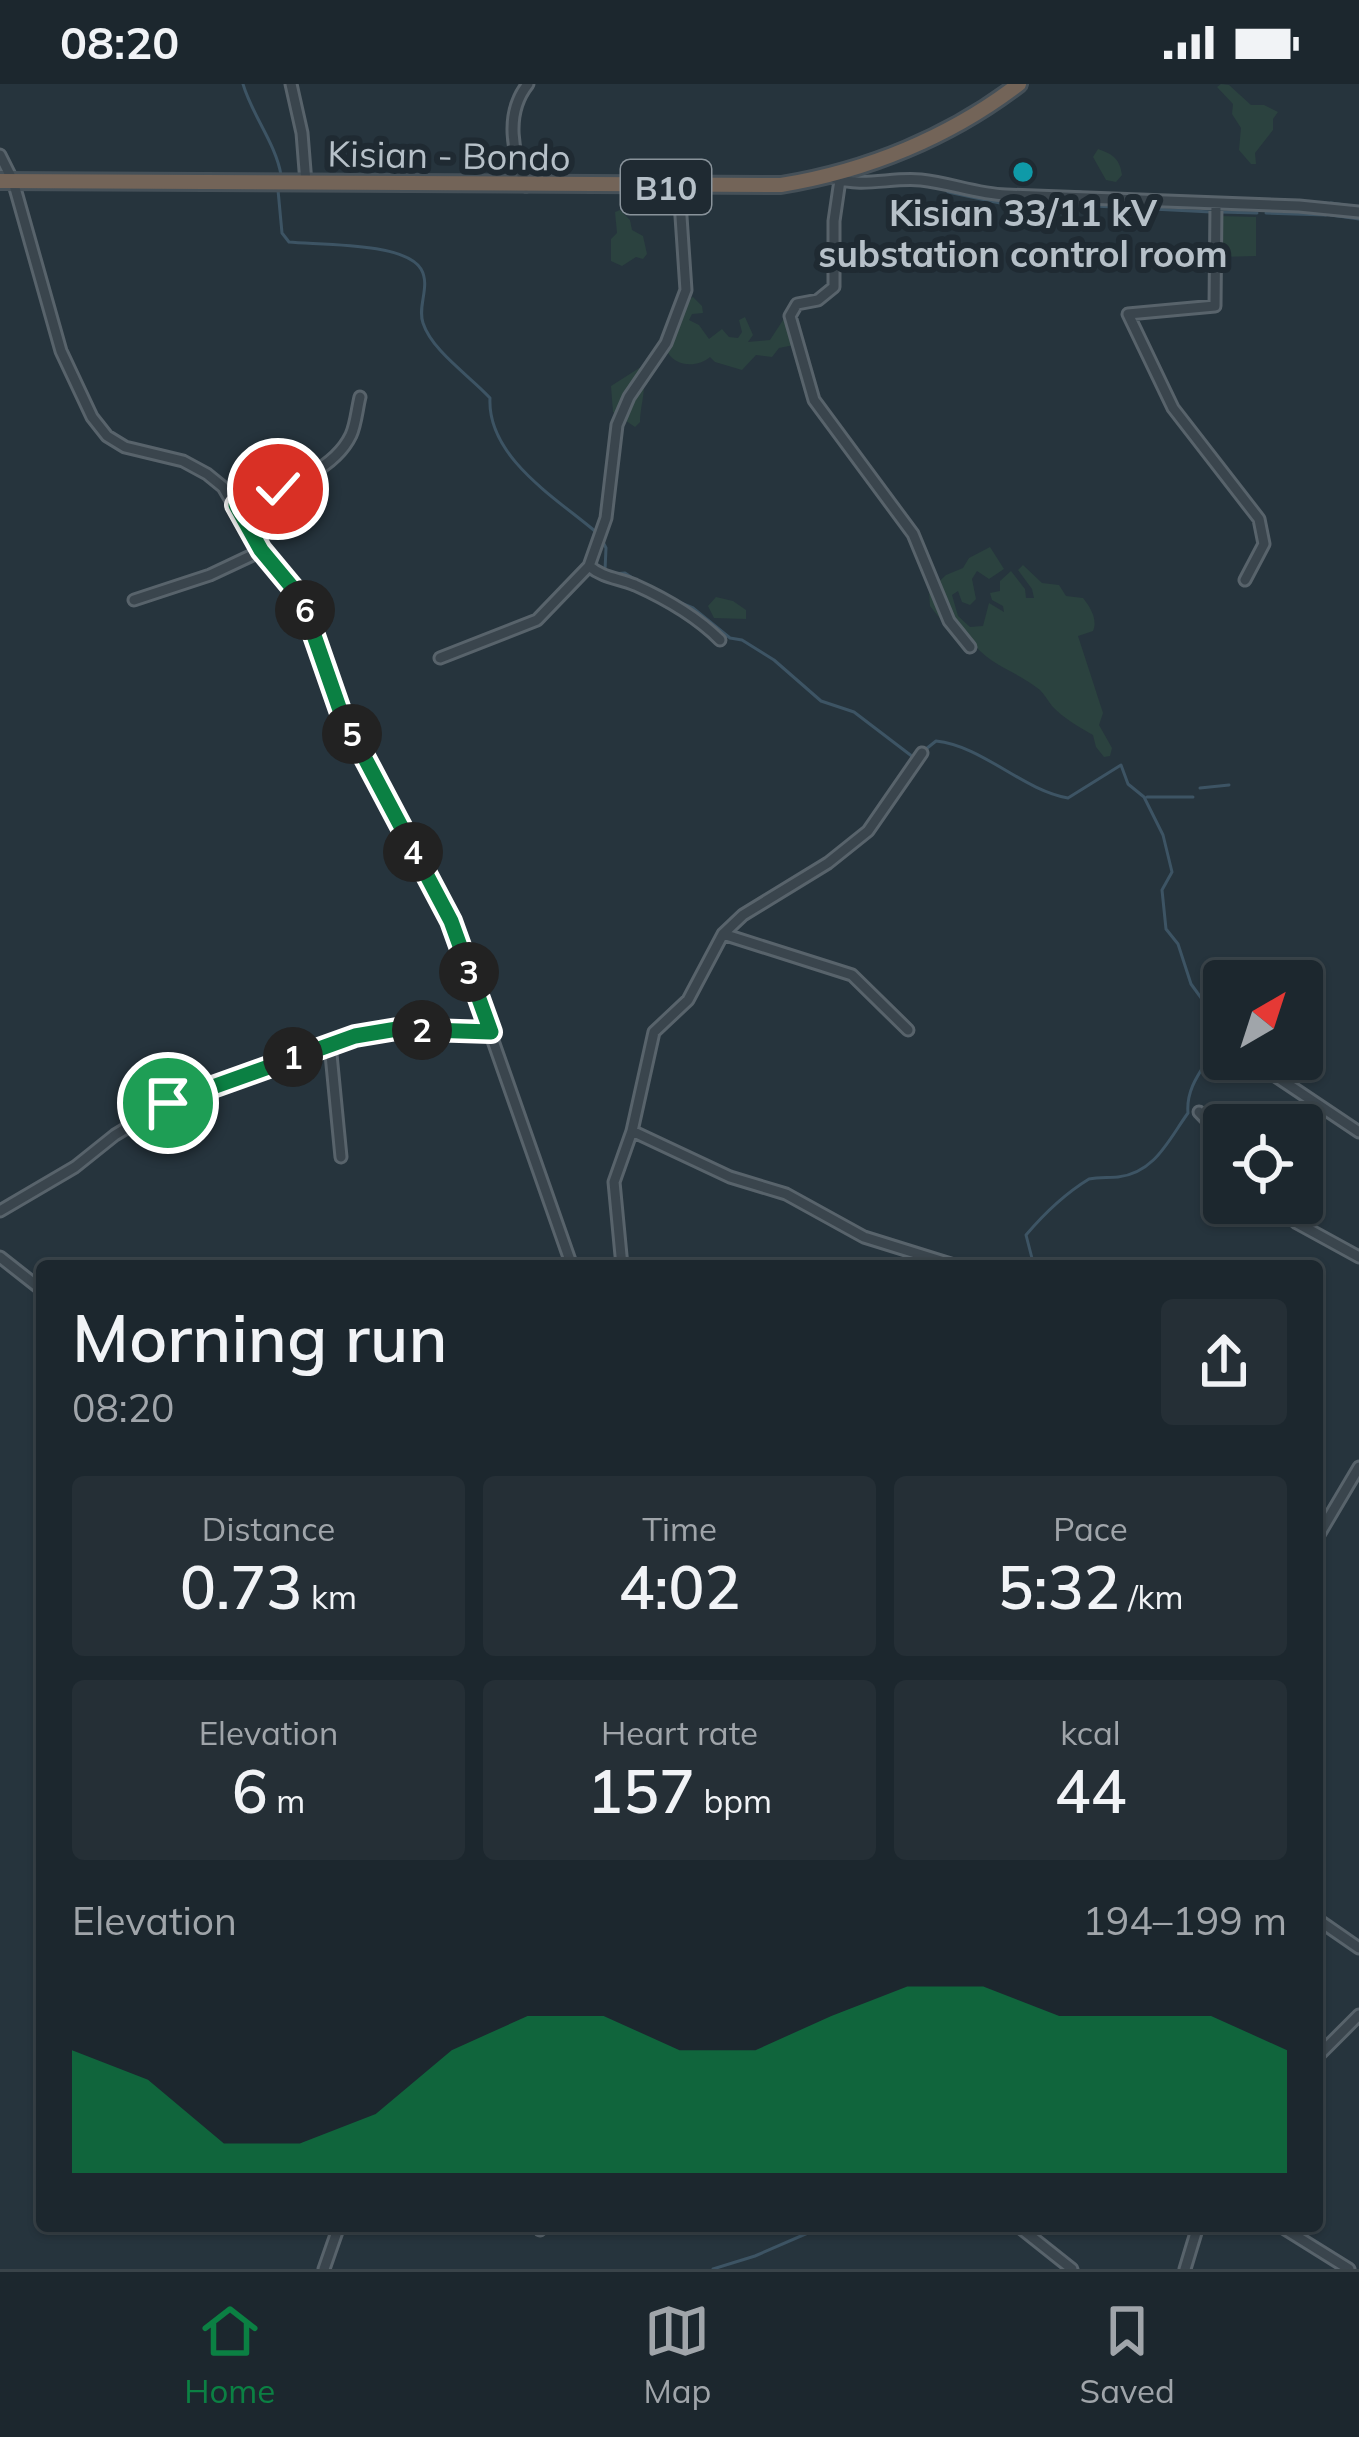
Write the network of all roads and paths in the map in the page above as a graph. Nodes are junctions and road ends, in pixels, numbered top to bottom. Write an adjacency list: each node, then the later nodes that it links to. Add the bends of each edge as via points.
1 (291, 84): 7 (street, via 302,134)
2 (528, 84): 8 (street, via 514,113 514,155)
3 (1019, 84): 5 (highway, Kisian - Bondo / B10, via 962,123)
4 (0, 155): 6 (street)
5 (835, 178): 9 (highway, Kisian - Bondo / B10); 10 (street); 19 (street, via 834,287 793,310 797,346 814,400 913,534 949,621)
6 (7, 182): 7 (highway, Kisian - Bondo / B10); 13 (street, via 61,351 92,417 125,448 207,473)
7 (298, 183): 8 (highway, Kisian - Bondo / B10)
8 (526, 186): 9 (highway, Kisian - Bondo / B10)
9 (679, 187): 15 (street, via 686,290 667,343 617,425 606,518)
10 (1216, 205): 11 (street); 16 (street, via 1214,306 1128,314 1173,408 1259,519 1264,544)
11 (1359, 212)
12 (360, 397): 13 (street, via 353,432 336,458)
13 (236, 505): 14 (street)
14 (261, 550): 17 (street); 24 (street, via 301,598 341,713 451,921)
15 (590, 566): 18 (street, via 658,597); 20 (street, via 537,620)
16 (1245, 580)
17 (134, 600)
18 (720, 640)
19 (970, 647)
20 (440, 658)
21 (922, 753): 22 (street, via 868,831)
22 (723, 934): 23 (street, via 852,975); 29 (street, via 688,1000 654,1032)
23 (908, 1030)
24 (491, 1032): 25 (street, via 397,1029); 36 (street)
25 (330, 1043): 31 (street); 32 (street, via 168,1103)
26 (1281, 1080): 30 (street)
27 (1199, 1112): 28 (street)
28 (1203, 1116)
29 (632, 1131): 37 (street, via 614,1182); 38 (street, via 730,1178 786,1194 864,1237)
30 (1359, 1132)
31 (341, 1157)
32 (0, 1211)
33 (1299, 1224): 35 (street)
34 (0, 1257): 39 (street)
35 (1359, 1257)
36 (570, 1260)
37 (621, 1260)
38 (938, 1260)
39 (36, 1285)
40 (1359, 1467): 41 (street)
41 (1323, 1528)
42 (1323, 1923): 43 (street)
43 (1359, 1948)
44 (1359, 2015): 45 (street)
45 (1323, 2051)
46 (337, 2232): 51 (street)
47 (1024, 2232): 50 (street)
48 (1196, 2232): 53 (street)
49 (1289, 2232): 54 (street)
50 (1059, 2265): 52 (street)
51 (324, 2269)
52 (1072, 2269)
53 (1185, 2269)
54 (1348, 2269)

